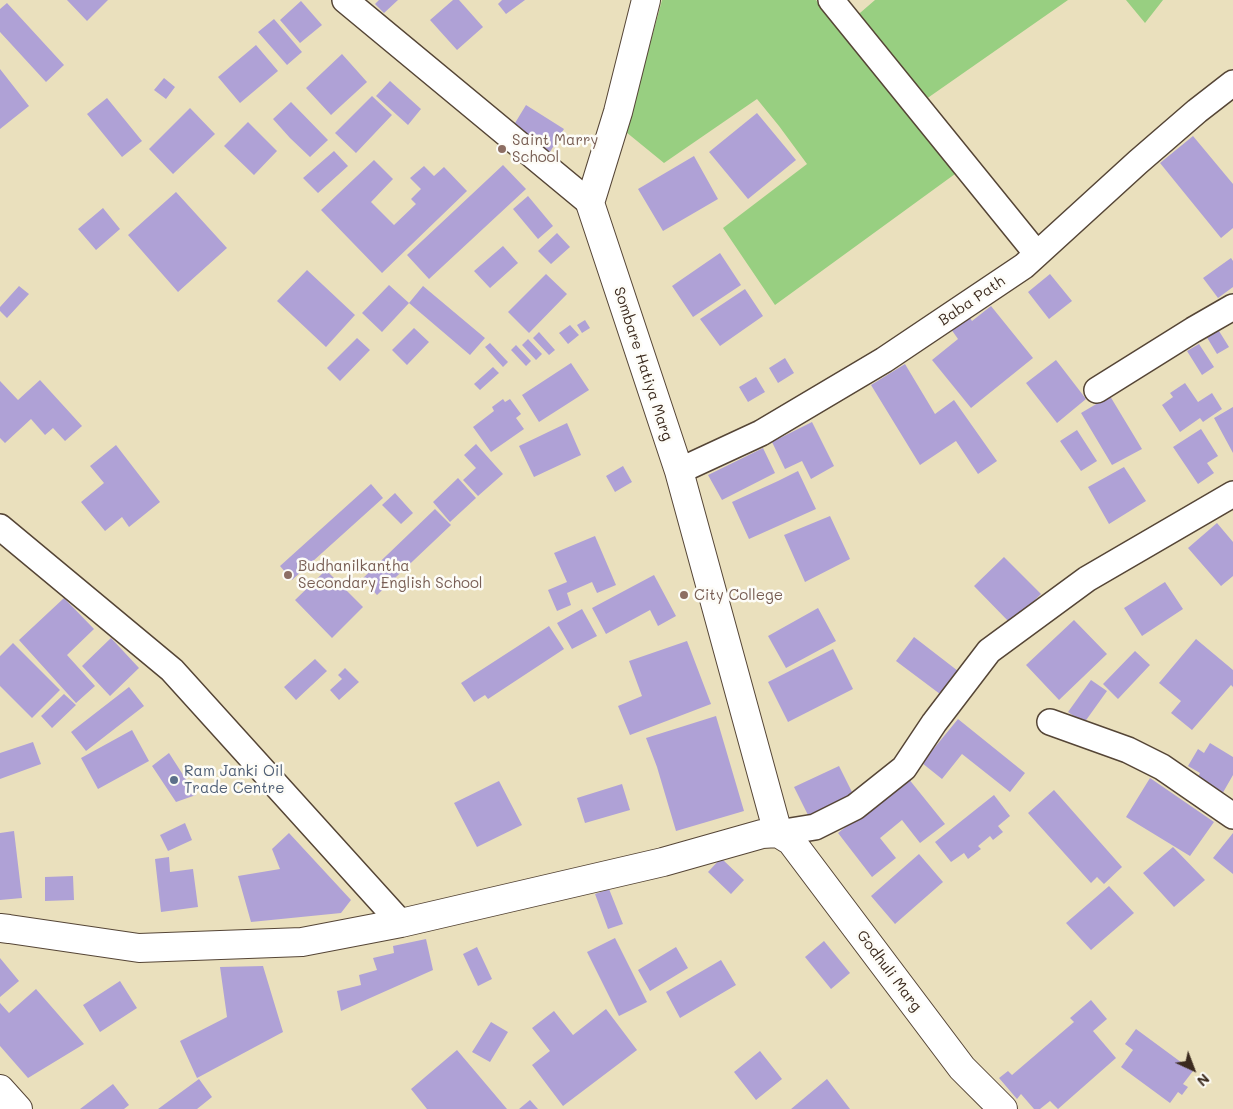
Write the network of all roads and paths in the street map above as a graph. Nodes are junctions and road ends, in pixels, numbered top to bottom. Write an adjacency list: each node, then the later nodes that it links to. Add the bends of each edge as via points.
1 (345, 0): 5 (street)
2 (646, 0): 5 (main road, via 618,112)
3 (831, 0): 6 (street)
4 (1233, 83): 6 (street, Baba Path, via 1138,162)
5 (590, 203): 9 (main road, Sombare Hatiya Marg)
6 (1037, 254): 9 (street, Baba Path, via 884,360 761,433)
7 (1233, 307): 8 (street)
8 (1097, 390)
9 (679, 471): 14 (main road, Sombare Hatiya Marg)
10 (1233, 494): 14 (street, via 1087,579 990,651 904,768 855,807 815,827)
11 (0, 527): 15 (street, via 172,670)
12 (1050, 722): 13 (street, via 1128,750 1162,767)
13 (1233, 816)
14 (778, 833): 15 (main road, via 762,834 663,862); 19 (main road, Godhuli Marg, via 791,841 962,1068)
15 (401, 923): 16 (main road, via 302,942 139,948)
16 (0, 928)
17 (0, 1089): 18 (main road)
18 (18, 1109)
19 (1003, 1109)

